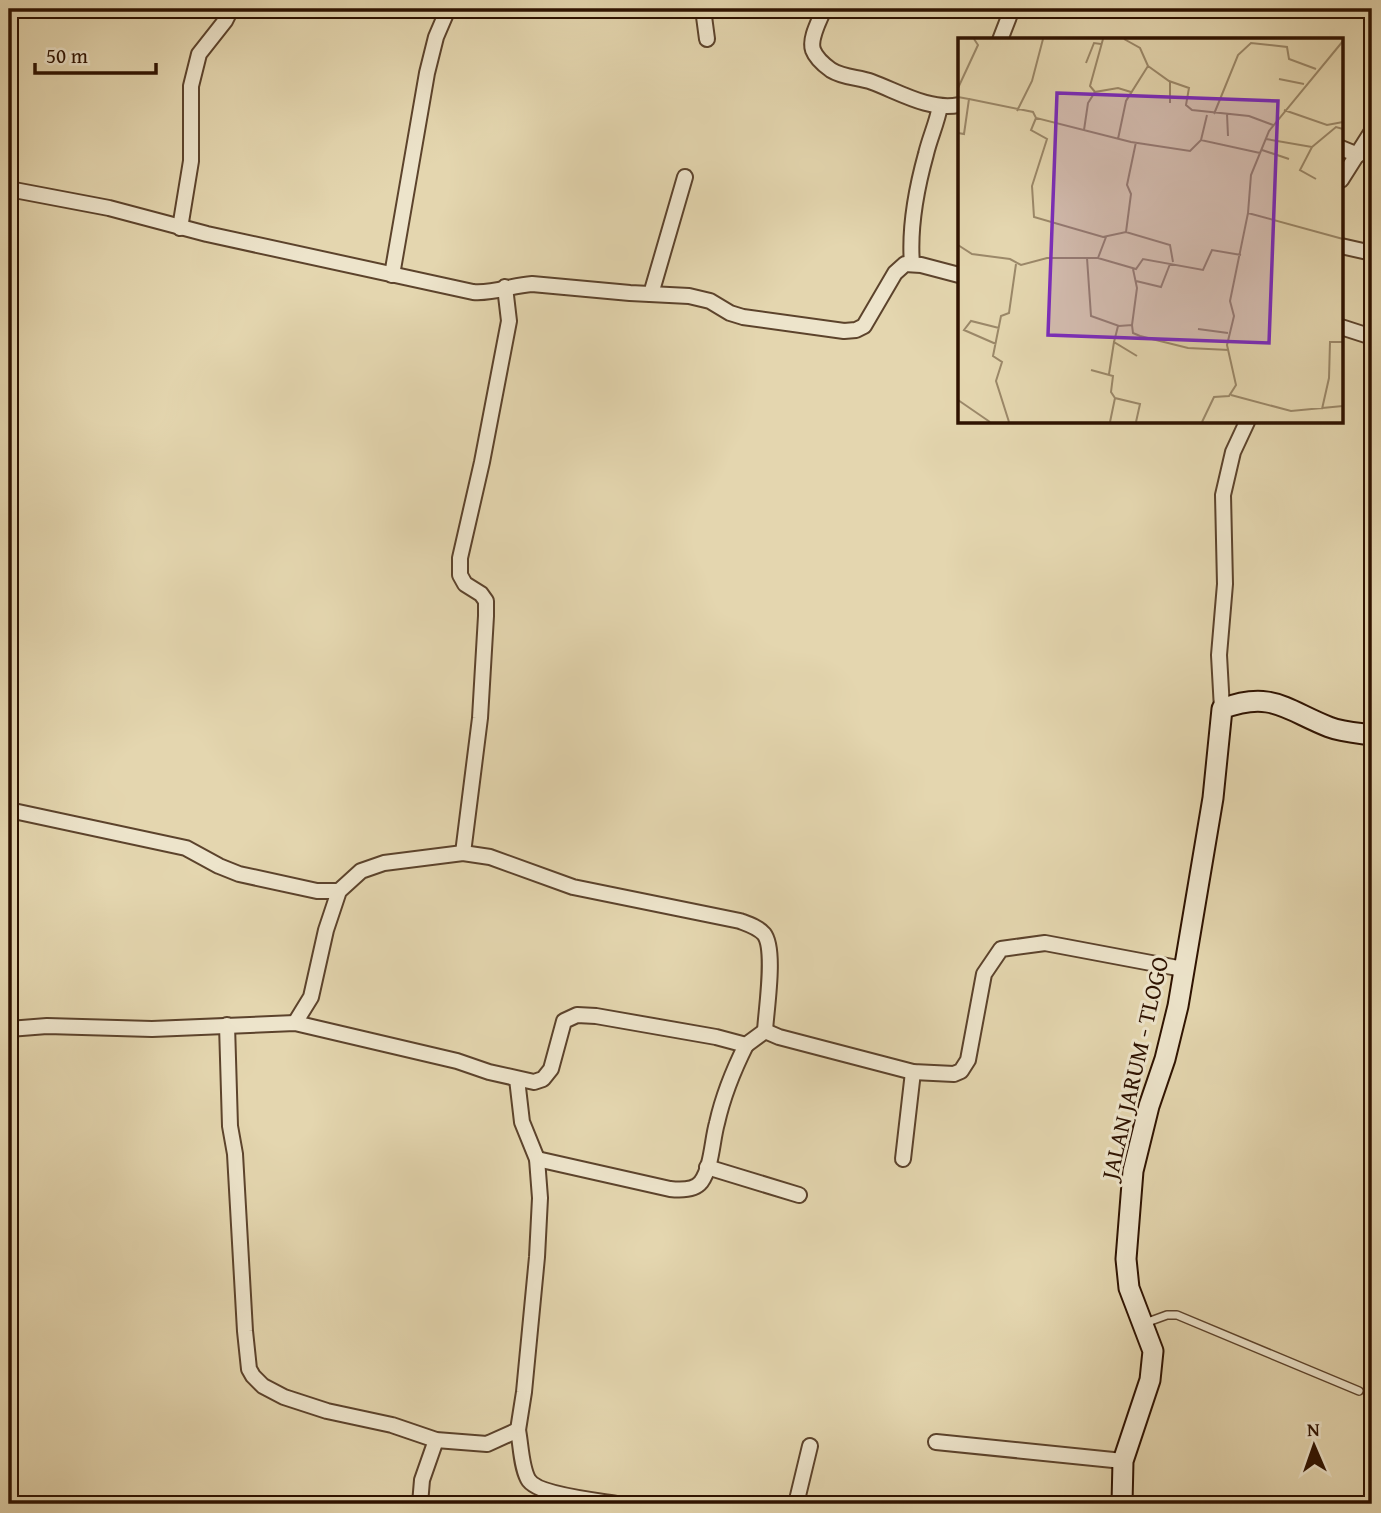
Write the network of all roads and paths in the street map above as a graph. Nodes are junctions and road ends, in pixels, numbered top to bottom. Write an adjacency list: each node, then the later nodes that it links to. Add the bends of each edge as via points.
1 (230, 9): 16 (street, via 199,54 191,86 191,161)
2 (448, 9): 20 (street, via 427,73)
3 (703, 9): 7 (street)
4 (824, 9): 9 (street, via 812,49 820,61 848,78)
5 (1012, 9): 6 (street)
6 (1001, 38)
7 (707, 39)
8 (958, 105): 9 (street)
9 (940, 106): 19 (street, via 916,195)
10 (1372, 131): 12 (street)
11 (1342, 148): 12 (street)
12 (1358, 155): 14 (street)
13 (685, 177): 23 (street)
14 (1342, 179)
15 (9, 189): 16 (street, via 109,208)
16 (180, 228): 20 (street)
17 (1342, 246): 18 (street)
18 (1372, 253)
19 (912, 264): 21 (street); 23 (street, via 895,273 864,326 856,330 766,322 730,313 710,301)
20 (392, 275): 22 (street, via 483,293)
21 (958, 275)
22 (505, 287): 23 (street, via 532,284); 30 (street, via 509,321 460,558 460,575 481,594 486,616 480,718)
23 (651, 294)
24 (1342, 327): 25 (street)
25 (1372, 337)
26 (1246, 424): 27 (street, via 1223,495)
27 (1222, 709): 28 (street, via 1264,701 1332,728); 32 (street, JALAN JARUM - TLOGO, via 1213,798)
28 (1372, 735)
29 (9, 810): 31 (street, via 186,848 239,874 317,891)
30 (463, 853): 31 (street, via 384,863 361,871); 36 (street, via 490,857 573,887 754,926 765,935 769,954)
31 (339, 891): 33 (street, via 311,997)
32 (1183, 970): 38 (street, via 1045,943 1001,949 984,974 968,1060 961,1071); 44 (street, JALAN JARUM - TLOGO, via 1166,1059 1133,1171 1126,1259 1129,1288)
33 (295, 1023): 34 (street); 39 (street)
34 (227, 1026): 35 (street); 47 (street, via 249,1369 263,1386 284,1397)
35 (9, 1029)
36 (765, 1031): 37 (street); 38 (street)
37 (746, 1045): 39 (street, via 577,1015 564,1021 551,1069 543,1079); 42 (street, via 721,1109)
38 (913, 1072): 41 (street)
39 (517, 1079): 40 (street, via 522,1122)
40 (537, 1159): 42 (street, via 679,1190 695,1187); 46 (street, via 537,1257)
41 (903, 1159)
42 (707, 1167): 43 (street)
43 (799, 1195)
44 (1141, 1325): 45 (lane, via 1177,1315); 50 (street, JALAN JARUM - TLOGO, via 1153,1351 1150,1380)
45 (1359, 1391)
46 (518, 1430): 47 (street, via 487,1444); 52 (street, via 528,1479 534,1486)
47 (436, 1440): 51 (street, via 422,1480)
48 (936, 1442): 50 (street)
49 (810, 1446): 53 (street)
50 (1123, 1461): 54 (street, JALAN JARUM - TLOGO)
51 (420, 1504)
52 (618, 1504)
53 (796, 1504)
54 (1122, 1504)

